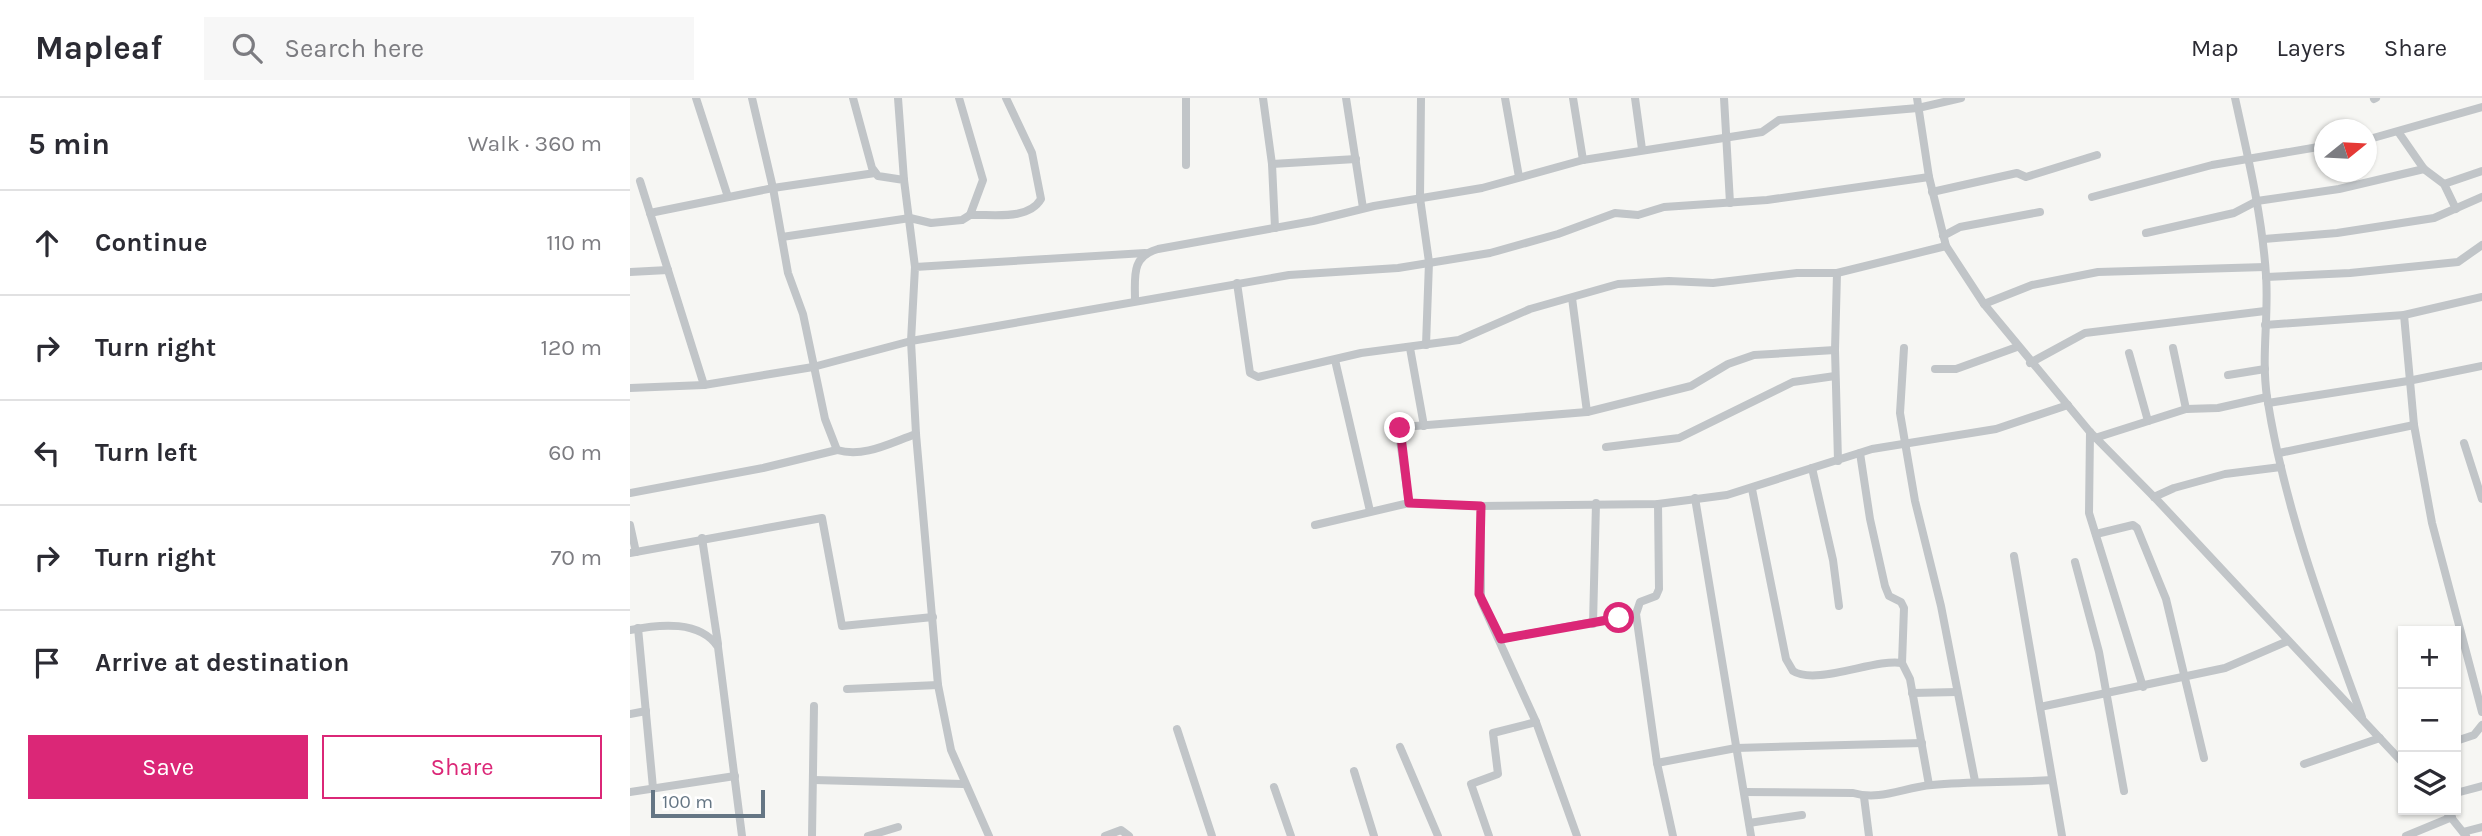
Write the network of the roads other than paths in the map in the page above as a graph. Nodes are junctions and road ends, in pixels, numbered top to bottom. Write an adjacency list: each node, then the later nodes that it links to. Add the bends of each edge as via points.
1 (696, 98): 41 (street)
2 (751, 98): 39 (street)
3 (853, 98): 33 (street)
4 (898, 98): 36 (street)
5 (958, 98): 51 (street, via 983,180)
6 (1006, 98): 51 (street, via 1032,153 1041,199 1036,207 1019,214)
7 (1186, 98): 30 (street)
8 (1263, 98): 29 (street)
9 (1346, 98): 27 (street)
10 (1421, 98): 44 (street)
11 (1505, 98): 34 (street)
12 (1573, 98): 28 (street)
13 (1635, 98): 24 (street)
14 (1724, 98): 21 (street)
15 (1917, 98): 19 (street)
16 (1961, 98): 19 (street)
17 (2235, 98): 26 (street)
18 (2482, 107): 20 (street)
19 (1918, 108): 21 (street, via 1779,120 1762,132); 35 (street)
20 (2399, 132): 22 (street); 31 (street)
21 (1725, 136): 24 (street); 46 (street)
22 (2377, 138)
23 (2314, 148): 26 (street)
24 (1642, 149): 28 (street)
25 (2097, 155): 40 (street, via 2026,177 2017,173)
26 (2249, 157): 42 (street); 45 (street)
27 (1356, 159): 29 (street); 47 (street)
28 (1583, 160): 34 (street)
29 (1272, 164): 53 (street)
30 (1186, 165)
31 (2424, 169): 38 (street); 45 (street, via 2339,189)
32 (2482, 172): 38 (street)
33 (875, 173): 36 (street); 39 (street)
34 (1519, 177): 44 (street)
35 (1928, 177): 40 (street); 46 (street)
36 (904, 180): 52 (street)
37 (640, 181): 50 (street)
38 (2444, 184): 48 (street)
39 (773, 188): 41 (street); 56 (street)
40 (1932, 192): 55 (street)
41 (728, 197): 50 (street)
42 (2092, 197)
43 (2482, 197): 48 (street)
44 (1420, 198): 47 (street); 61 (street)
45 (2257, 201): 54 (street, via 2234,213); 57 (street)
46 (1730, 203): 61 (street, via 1664,207 1638,215 1615,213 1502,250)
47 (1363, 208): 53 (street)
48 (2456, 209): 57 (street, via 2434,218)
49 (2040, 212): 55 (street, via 1959,227)
50 (650, 213): 64 (street)
51 (970, 215): 52 (street, via 930,223)
52 (909, 218): 56 (street); 62 (street)
53 (1275, 228): 60 (street)
54 (2146, 233)
55 (1943, 236): 59 (street)
56 (782, 237): 87 (street)
57 (2263, 239): 63 (street)
58 (2482, 245): 67 (street, via 2458,262)
59 (1946, 246): 66 (street); 72 (street)
60 (1144, 253): 62 (street); 71 (street, via 1135,272)
61 (1429, 262): 68 (street); 77 (street)
62 (915, 267): 76 (street)
63 (2265, 267): 67 (street); 72 (street, via 2098,272 2032,285)
64 (668, 270): 65 (street); 93 (street)
65 (630, 272)
66 (1837, 273): 69 (street, via 1618,285); 82 (street)
67 (2266, 277): 73 (street)
68 (1237, 283): 71 (street); 84 (street, via 1253,376)
69 (1572, 298): 77 (street, via 1530,309 1459,340); 98 (street)
70 (2482, 298): 74 (street)
71 (1135, 300): 76 (street)
72 (1984, 304): 78 (street)
73 (2265, 311): 75 (street); 85 (street, via 2085,333)
74 (2404, 315): 75 (street); 92 (street)
75 (2265, 325): 89 (street)
76 (911, 341): 87 (street); 102 (street)
77 (1426, 345): 79 (street)
78 (2017, 347): 85 (street); 88 (street, via 1956,369)
79 (1410, 348): 84 (street); 101 (street)
80 (1904, 348): 104 (street, via 1900,413)
81 (2173, 348): 97 (street)
82 (1835, 350): 91 (street); 98 (street, via 1754,355 1691,386)
83 (2129, 353): 99 (street)
84 (1335, 360): 122 (street)
85 (2030, 363): 96 (street)
86 (2482, 366): 92 (street)
87 (813, 367): 93 (street); 107 (street)
88 (1935, 369)
89 (2264, 369): 90 (street); 95 (street)
90 (2228, 375)
91 (1835, 376): 106 (street, via 1793,382 1678,438); 110 (street)
92 (2408, 382): 95 (street); 100 (street)
93 (704, 385): 94 (street)
94 (630, 388)
95 (2268, 400): 97 (street); 109 (street)
96 (2068, 405): 103 (street); 104 (street, via 1996,429)
97 (2186, 409): 99 (street)
98 (1587, 412): 101 (street)
99 (2148, 421): 103 (street)
100 (2414, 425): 109 (street); 149 (street, via 2432,523)
101 (1424, 426): 118 (street, via 1403,427 1399,433)
102 (916, 434): 107 (street, via 869,451 851,454); 132 (street)
103 (2092, 435): 116 (street); 125 (street, via 2088,505)
104 (1905, 442): 108 (street); 143 (street)
105 (2464, 443): 115 (street)
106 (1606, 447)
107 (837, 450): 114 (street)
108 (1860, 453): 110 (street); 138 (street, via 1885,586 1889,597 1904,608)
109 (2279, 453): 111 (street)
110 (1838, 461): 112 (street)
111 (2281, 467): 116 (street, via 2225,474); 152 (street, via 2319,599)
112 (1812, 468): 113 (street); 130 (street)
113 (1752, 489): 117 (street); 138 (street, via 1786,659 1793,671 1801,675)
114 (630, 493)
115 (2482, 495)
116 (2154, 497): 136 (street)
117 (1695, 498): 120 (street); 159 (street)
118 (1409, 503): 121 (street); 122 (street)
119 (1596, 503): 120 (street); 121 (street); 133 (street)
120 (1658, 503): 131 (street, via 1659,589 1656,596 1640,602)
121 (1481, 506): 135 (street, via 1479,594)
122 (1370, 511): 124 (street)
123 (630, 525): 127 (street)
124 (1315, 525)
125 (2096, 534): 139 (street, via 2133,525 2137,528 2166,599); 141 (street)
126 (702, 538): 127 (street); 132 (street, via 822,518 842,626); 137 (street)
127 (633, 553)
128 (2014, 556): 147 (street)
129 (2076, 562): 145 (street)
130 (1839, 606)
131 (1636, 614): 133 (street); 162 (street)
132 (933, 617): 140 (street)
133 (1593, 624): 135 (street)
134 (634, 629): 137 (street, via 695,626); 148 (street)
135 (1501, 639): 151 (street)
136 (2288, 640): 139 (street, via 2225,668); 152 (street)
137 (718, 647): 165 (street)
138 (1902, 663): 144 (street)
139 (2186, 676): 141 (street); 161 (street)
140 (939, 685): 142 (street); 169 (street, via 951,750)
141 (2143, 687): 145 (street)
142 (847, 689)
143 (1956, 692): 144 (street); 168 (street)
144 (1912, 693): 157 (street)
145 (2107, 694): 147 (street); 174 (street)
146 (814, 706): 166 (street)
147 (2040, 707): 167 (street)
148 (646, 711): 150 (street); 173 (street)
149 (2482, 712)
150 (630, 714)
151 (1536, 722): 195 (street, via 1493,733 1498,774 1471,784); 196 (street)
152 (2364, 723): 155 (street)
153 (2482, 725): 156 (street, via 2474,735)
154 (1177, 729): 191 (street)
155 (2380, 738): 160 (street); 163 (street)
156 (2461, 739)
157 (1922, 743): 159 (street); 170 (street)
158 (1400, 747): 194 (street)
159 (1736, 748): 162 (street); 176 (street)
160 (2398, 756)
161 (2204, 758)
162 (1657, 763): 197 (street)
163 (2304, 764)
164 (1354, 771): 193 (street)
165 (735, 776): 173 (street); 185 (street)
166 (814, 780): 169 (street); 186 (street)
167 (2052, 780): 168 (street); 200 (street)
168 (1976, 781): 170 (street)
169 (963, 784): 188 (street)
170 (1929, 785): 178 (street)
171 (2482, 786): 177 (street)
172 (1274, 787): 192 (street)
173 (653, 788): 175 (street)
174 (2124, 791)
175 (630, 792)
176 (1745, 792): 178 (street, via 1853,793); 181 (street)
177 (2461, 792)
178 (1864, 797): 199 (street)
179 (1802, 815): 181 (street)
180 (2452, 817): 184 (street); 201 (street)
181 (1749, 823): 198 (street)
182 (898, 827): 187 (street)
183 (2482, 827): 184 (street)
184 (2464, 834)
185 (742, 836)
186 (812, 836)
187 (868, 836)
188 (989, 836)
189 (1105, 836): 190 (street, via 1121,830)
190 (1129, 836)
191 (1212, 836)
192 (1291, 836)
193 (1374, 836)
194 (1438, 836)
195 (1489, 836)
196 (1577, 836)
197 (1673, 836)
198 (1751, 836)
199 (1868, 836)
200 (2062, 836)
201 (2406, 836)

